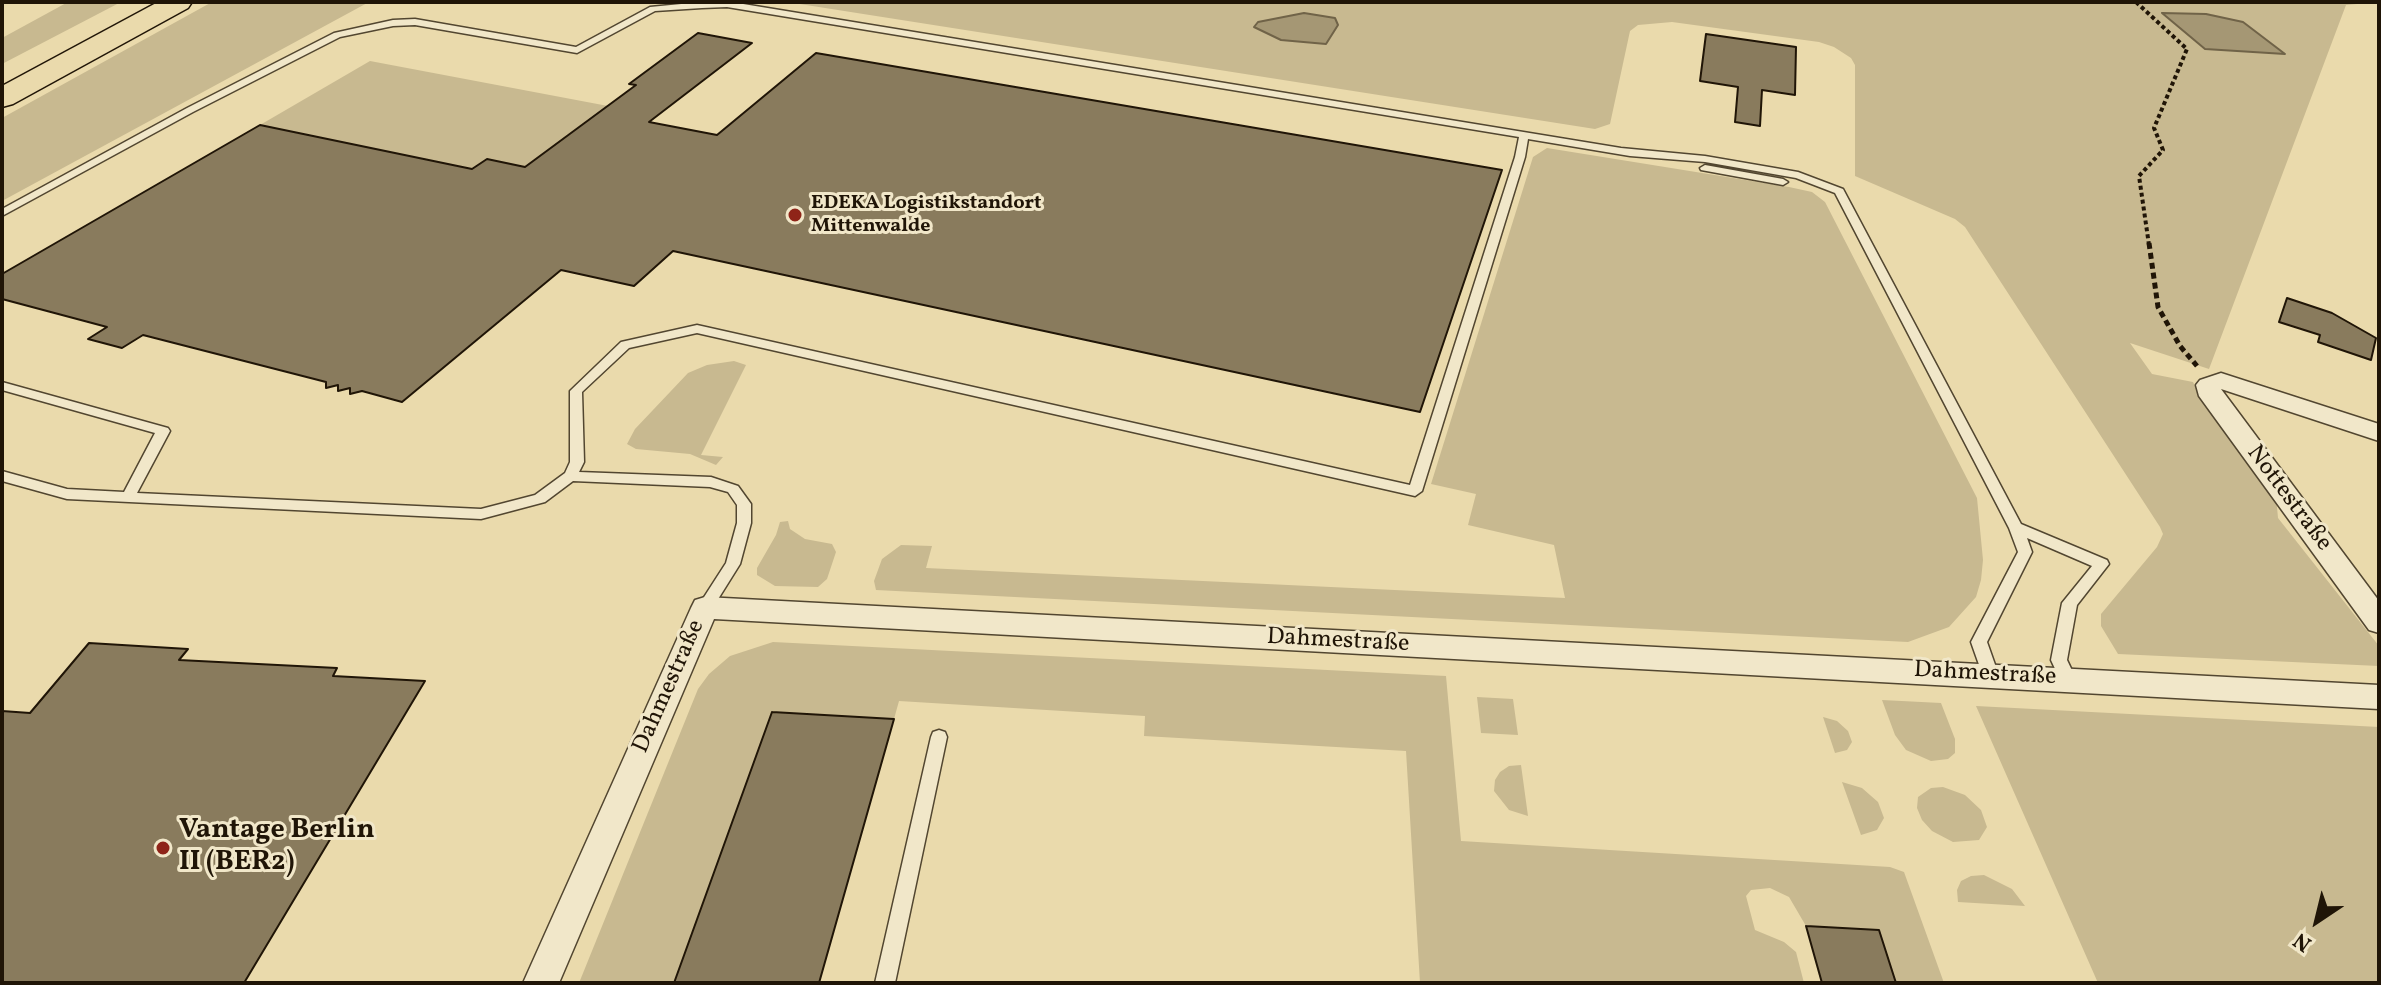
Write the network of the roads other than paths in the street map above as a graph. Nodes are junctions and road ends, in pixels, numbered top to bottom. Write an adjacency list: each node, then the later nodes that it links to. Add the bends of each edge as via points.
1 (144, 2): 3 (highway)
2 (178, 2): 4 (highway)
3 (2, 77)
4 (2, 98)
5 (1524, 135): 6 (lane, via 743,7 702,5 653,9 577,50 415,22 337,35); 10 (lane, via 1415,491 697,329 625,345 576,391 577,462); 12 (lane, via 1839,191)
6 (2, 213)
7 (2, 386): 11 (lane, via 163,431)
8 (2379, 433): 14 (street, Nottestraße, via 2217,382 2208,385 2211,396)
9 (2, 476): 11 (lane, via 67,494)
10 (570, 476): 11 (lane, via 540,499 481,514); 13 (lane, via 711,482 733,489 744,504 744,523 733,564)
11 (128, 497)
12 (2016, 528): 15 (lane, via 2025,552 1979,642); 16 (lane, via 2102,564 2070,603 2059,660)
13 (705, 608): 15 (street, Dahmestraße); 19 (street, Dahmestraße)
14 (2379, 622)
15 (1991, 676): 16 (street, Dahmestraße)
16 (2068, 679): 17 (street, Dahmestraße)
17 (2379, 697)
18 (939, 737): 20 (lane)
19 (541, 983)
20 (885, 983)

